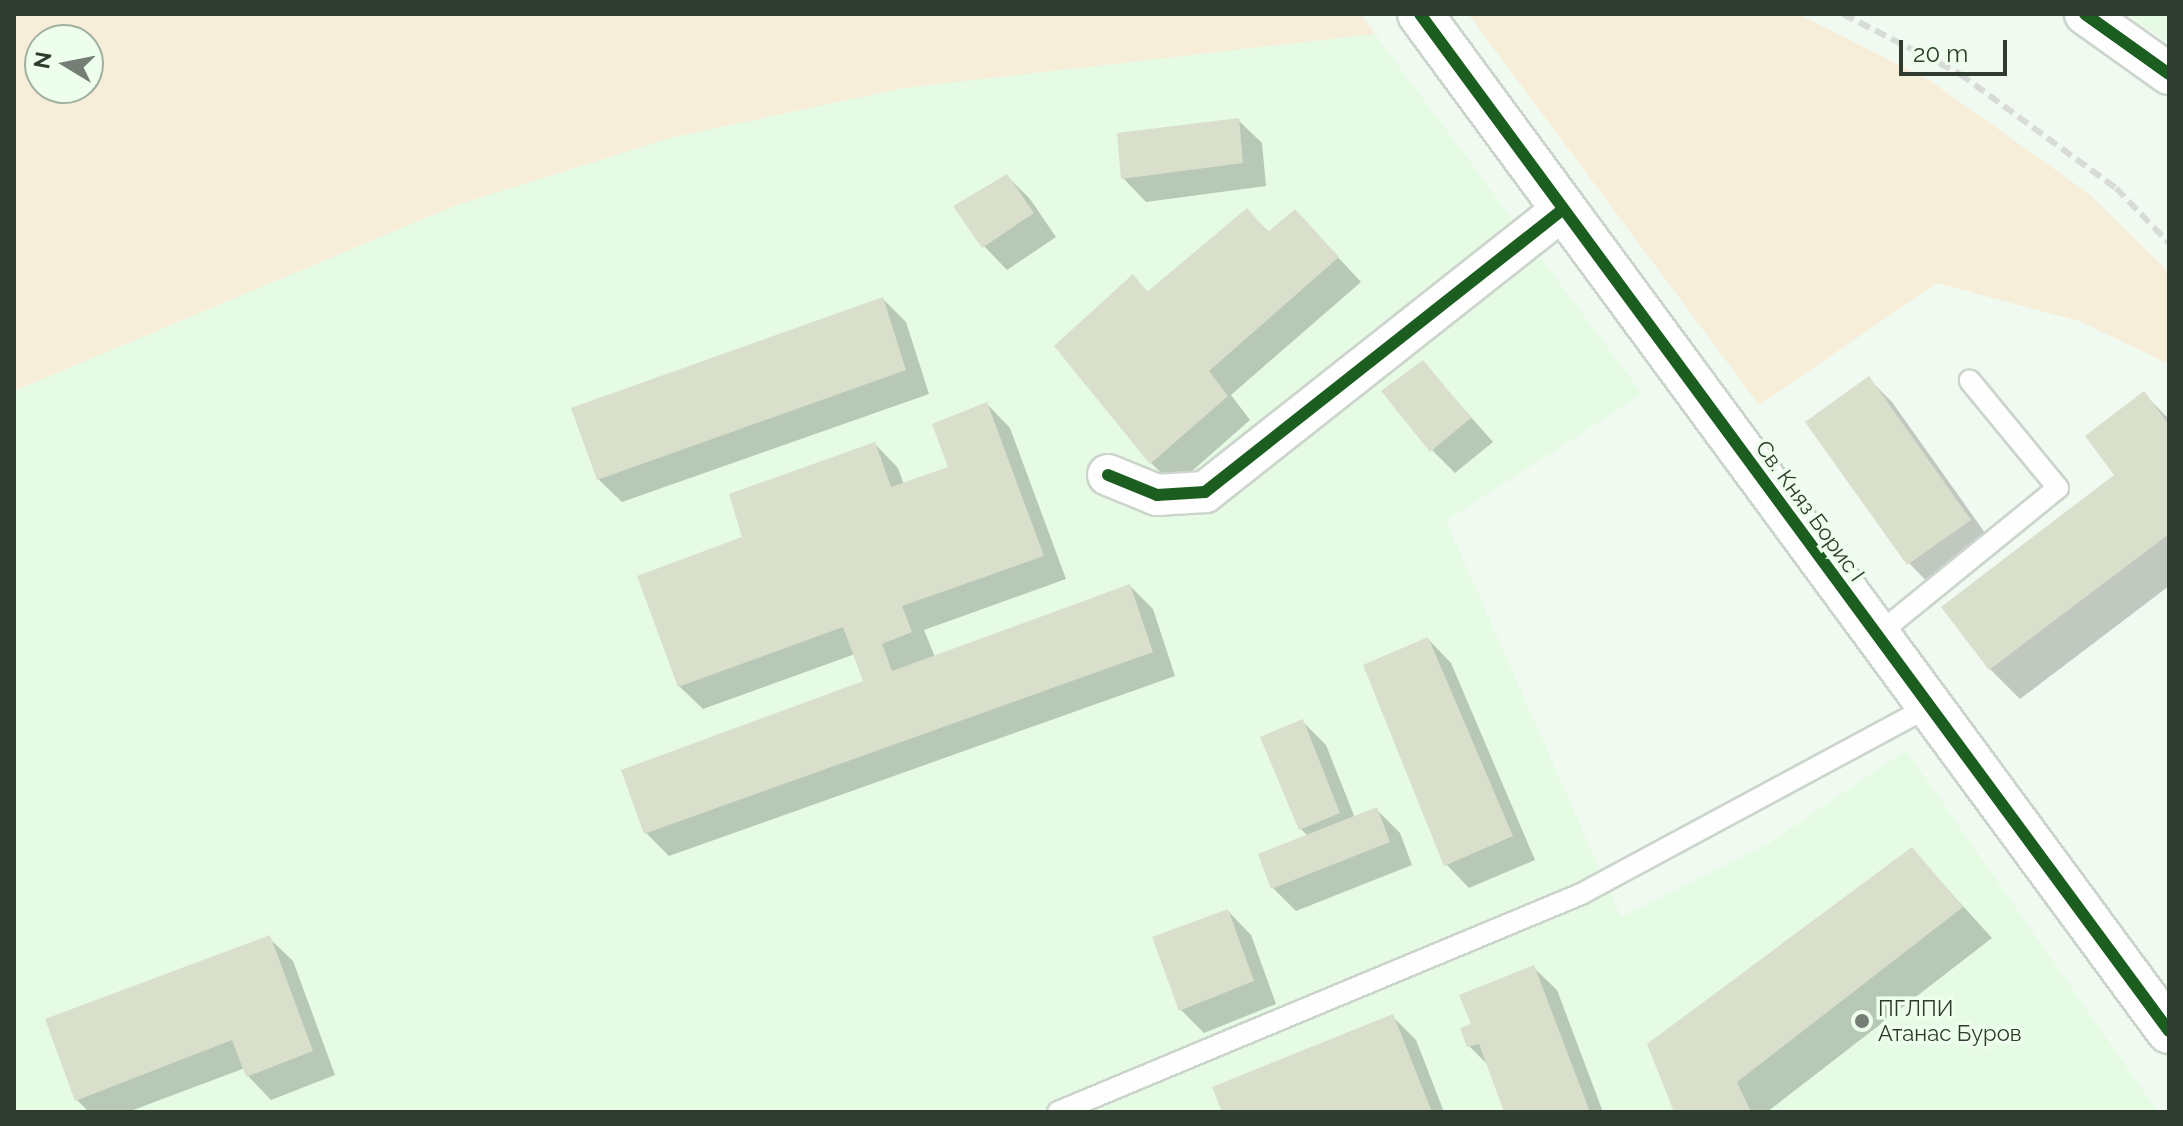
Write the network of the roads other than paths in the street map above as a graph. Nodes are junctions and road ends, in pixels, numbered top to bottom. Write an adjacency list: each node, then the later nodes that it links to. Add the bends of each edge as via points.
1 (1420, 14): 4 (street, Св. Княз Борис I)
2 (2085, 14): 3 (street)
3 (2169, 74)
4 (1563, 209): 6 (street, via 1205,492 1157,495); 7 (street, Св. Княз Борис I)
5 (1970, 381): 7 (lane, via 2058,488)
6 (1108, 475)
7 (1877, 635): 8 (street, Св. Княз Борис I)
8 (1930, 706): 9 (street, Св. Княз Борис I); 10 (lane, via 1581,894)
9 (2162, 1011)
10 (1058, 1112)

